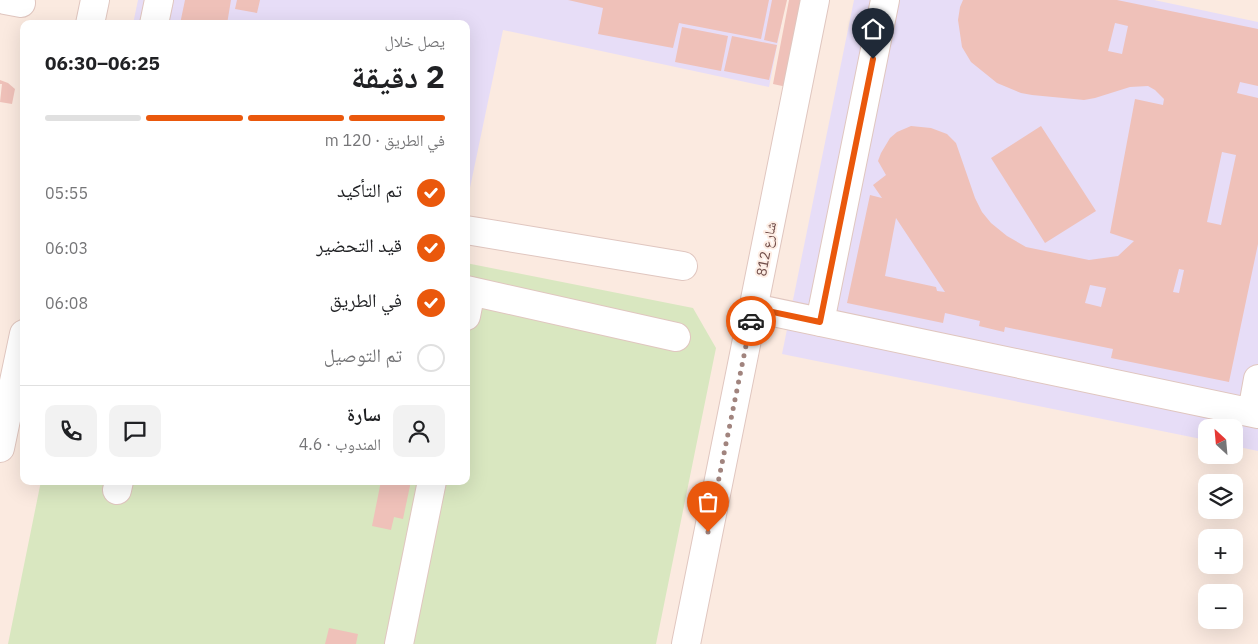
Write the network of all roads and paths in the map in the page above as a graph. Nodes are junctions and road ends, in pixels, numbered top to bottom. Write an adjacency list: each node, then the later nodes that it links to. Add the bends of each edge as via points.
1 (95, 0): 5 (street)
2 (159, 0): 6 (street)
3 (815, 0): 10 (street, شارع 812)
4 (885, 0): 11 (street)
5 (91, 20)
6 (155, 20)
7 (470, 231): 8 (street)
8 (683, 266)
9 (470, 299): 12 (street)
10 (754, 308): 11 (street); 19 (street, شارع 812)
11 (820, 322): 15 (street)
12 (676, 337)
13 (20, 353): 16 (street)
14 (1258, 379): 15 (street)
15 (1255, 413)
16 (0, 448)
17 (431, 485): 18 (street)
18 (399, 644)
19 (686, 644)

